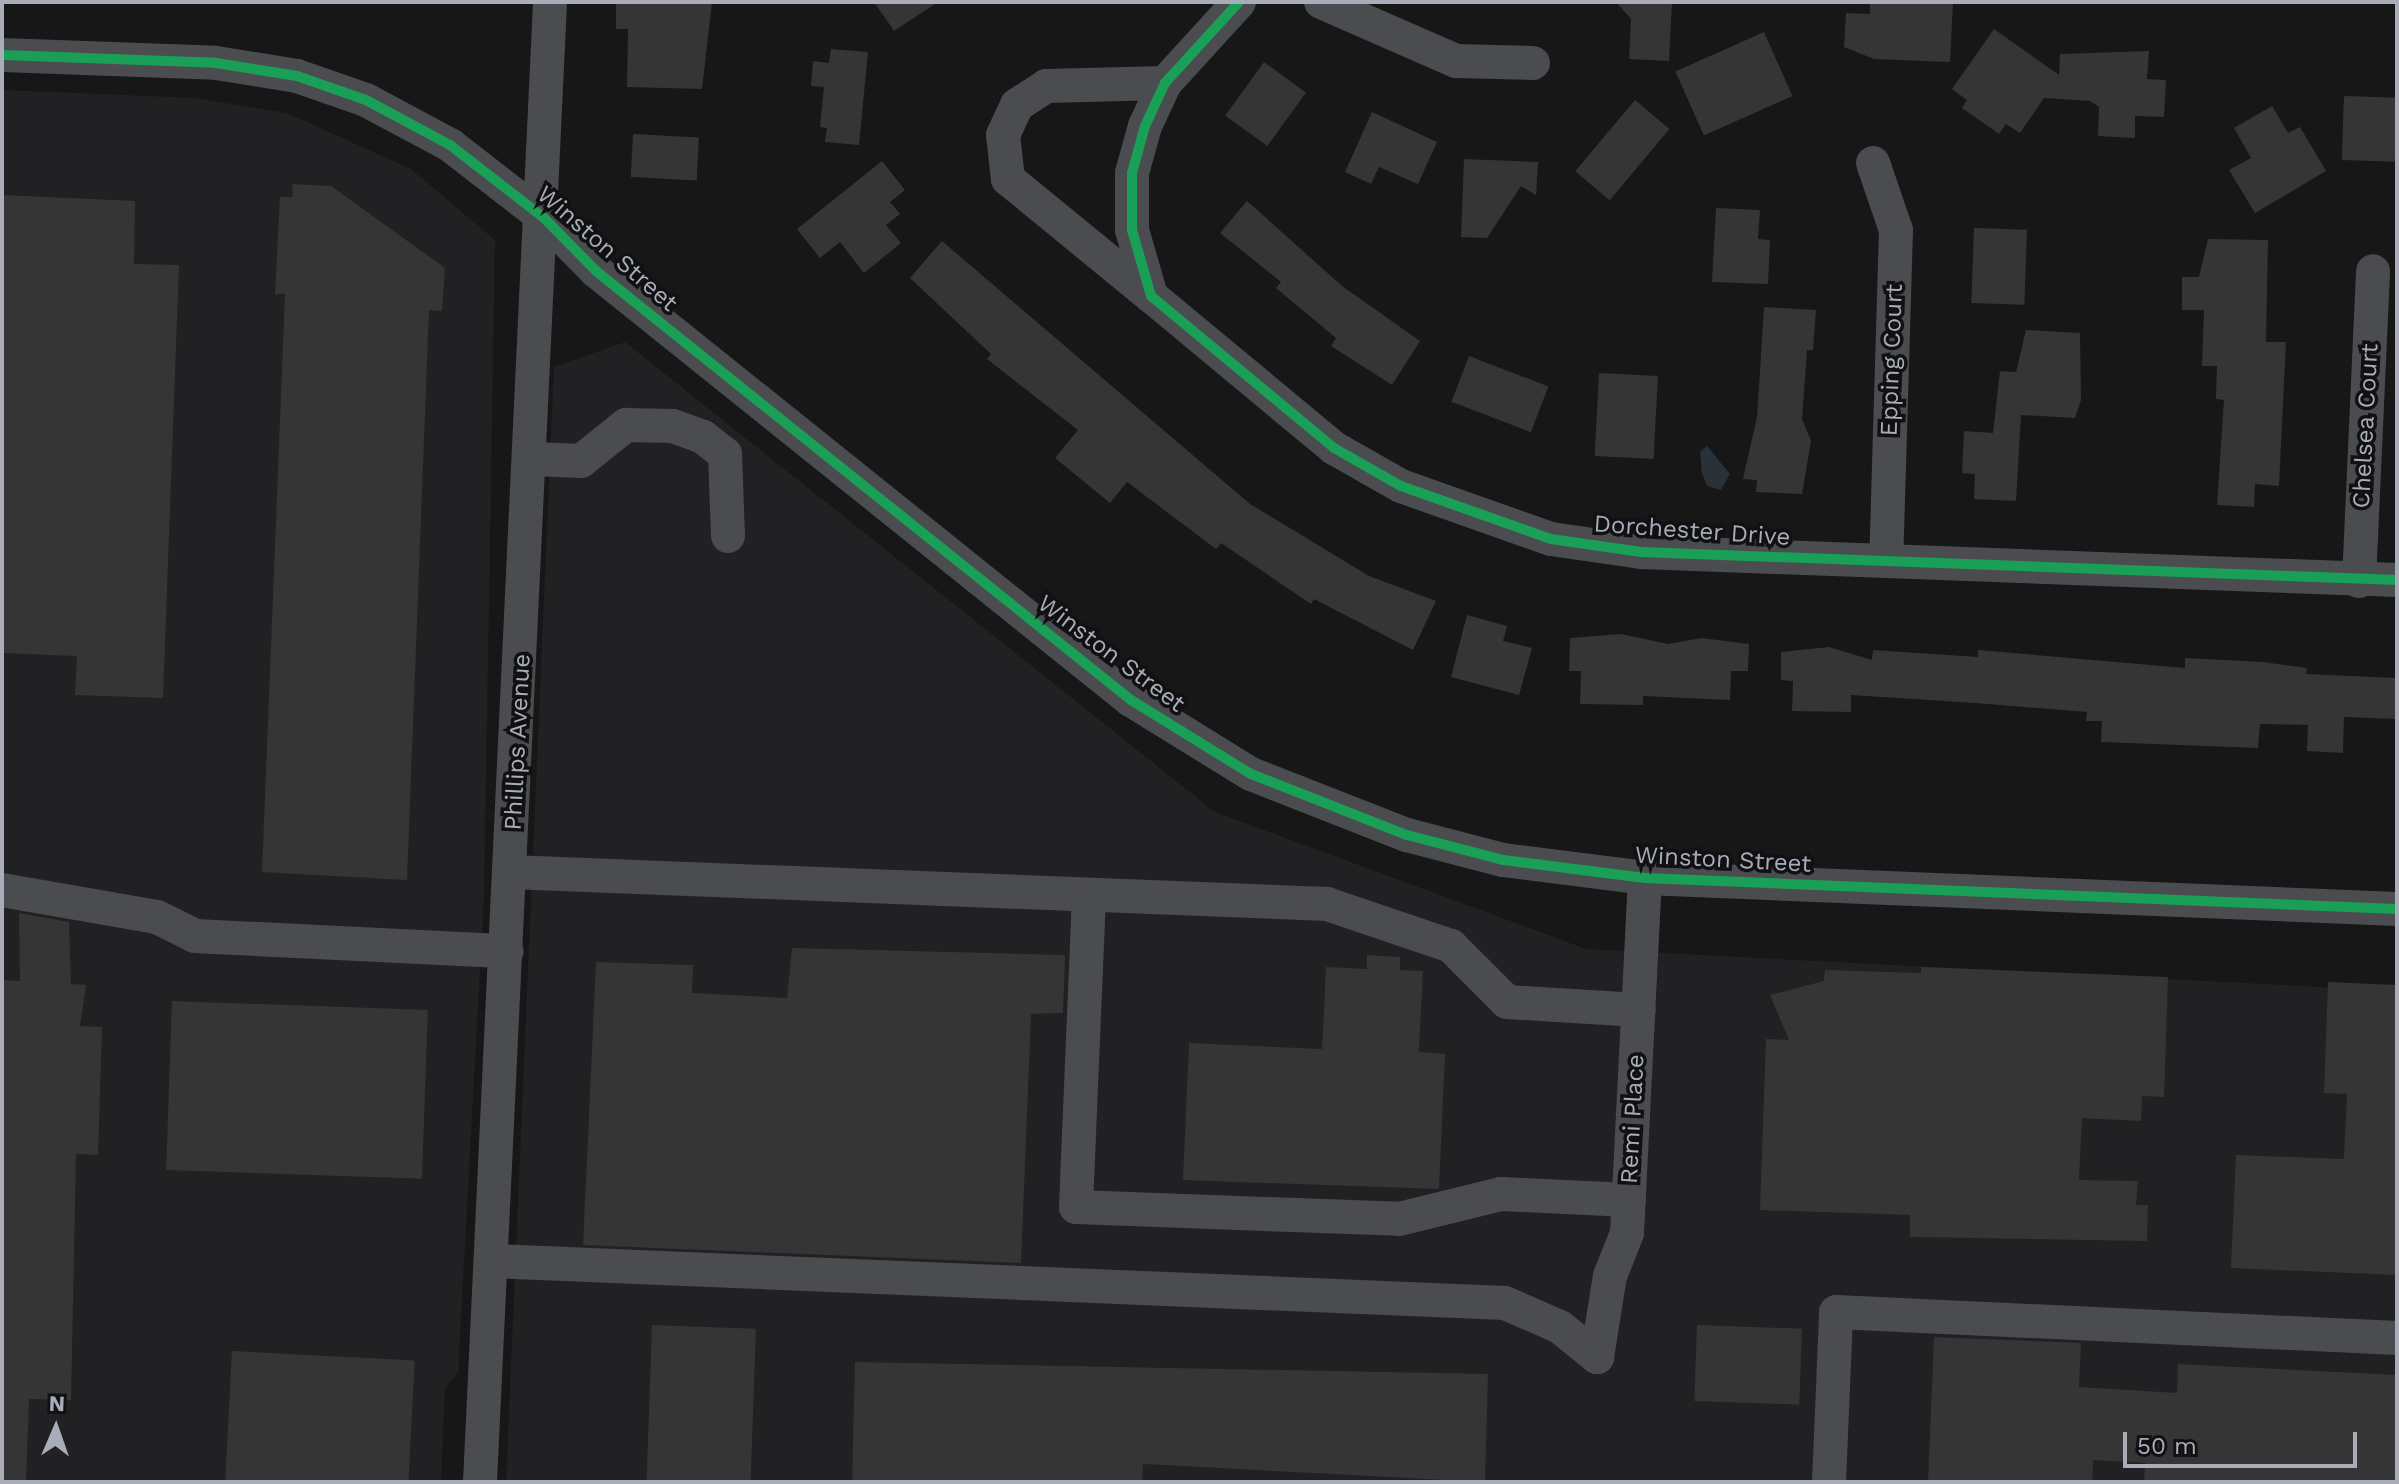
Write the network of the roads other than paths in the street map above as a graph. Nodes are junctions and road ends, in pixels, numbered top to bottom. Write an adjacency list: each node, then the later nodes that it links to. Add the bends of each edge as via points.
1 (550, 2): 8 (street, Phillips Avenue)
2 (1239, 2): 6 (street)
3 (1321, 2): 5 (street, via 1456,61)
4 (2, 55): 8 (street, Winston Street, via 216,63 297,76 366,100 450,145)
5 (1533, 63)
6 (1165, 83): 10 (street, via 1132,173 1132,230); 10 (street, Dorchester Drive, via 1046,86 1017,105 1003,135 1008,179)
7 (1873, 163): 13 (street, Epping Court, via 1896,230)
8 (544, 218): 11 (street, Phillips Avenue); 17 (street, Winston Street, via 596,271 1131,700 1251,774 1421,838 1503,860)
9 (2373, 271): 15 (street, Chelsea Court)
10 (1151, 296): 13 (street, Dorchester Drive, via 1334,448 1469,516 1551,539 1641,552)
11 (534, 459): 12 (street, via 581,461 626,425 673,426 703,437 725,454); 16 (street, Phillips Avenue)
12 (728, 536)
13 (1886, 561): 15 (street, Dorchester Drive)
14 (2397, 580): 15 (street, Dorchester Drive)
15 (2359, 581)
16 (510, 872): 19 (street); 21 (street, Phillips Avenue)
17 (1645, 878): 20 (street, Winston Street); 22 (street, Remi Place)
18 (2, 890): 21 (street, via 157,917 195,936)
19 (1089, 896): 22 (street, via 1327,904 1451,946 1507,1002); 23 (street, via 1076,1207 1399,1219 1501,1194)
20 (2397, 909)
21 (507, 951): 24 (street, Phillips Avenue)
22 (1639, 1010): 23 (street, Remi Place)
23 (1629, 1200): 24 (street, Remi Place, via 1597,1357 1560,1327 1505,1303)
24 (493, 1261): 26 (street, Phillips Avenue)
25 (2397, 1338): 27 (street, via 1836,1312)
26 (480, 1482)
27 (1829, 1482)

